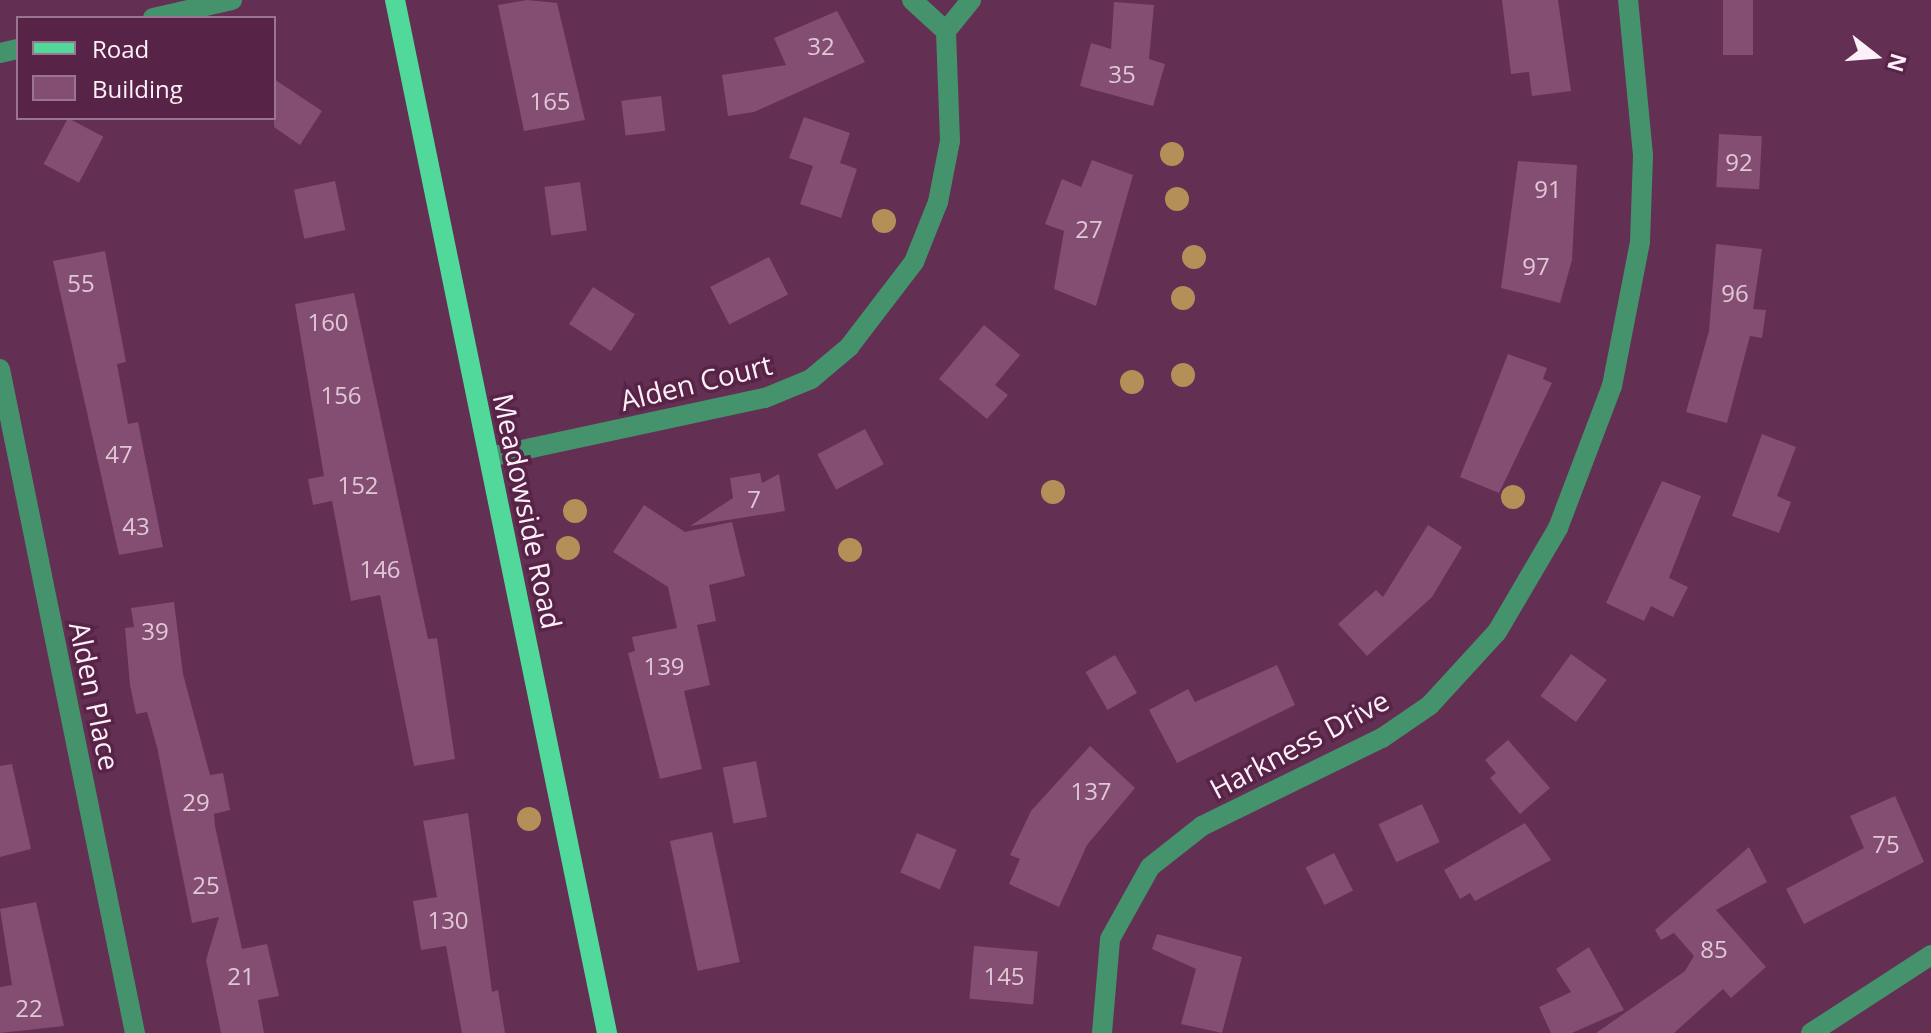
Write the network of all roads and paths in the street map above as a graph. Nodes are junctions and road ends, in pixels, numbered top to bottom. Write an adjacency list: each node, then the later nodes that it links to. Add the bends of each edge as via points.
1 (232, 0): 6 (street)
2 (395, 0): 9 (main road, Meadowside Road)
3 (912, 0): 7 (street)
4 (971, 0): 7 (street)
5 (1628, 0): 13 (street, Harkness Drive, via 1643,155 1640,242 1612,386 1558,528 1497,632 1430,705 1382,738 1202,826 1150,867 1110,939)
6 (162, 16)
7 (946, 31): 9 (street, Alden Court, via 950,141 938,202 914,262 849,347 811,379 765,398)
8 (0, 369): 11 (street, Alden Place)
9 (489, 457): 12 (main road, Meadowside Road)
10 (1931, 955): 14 (street)
11 (135, 1033)
12 (607, 1033)
13 (1102, 1033)
14 (1811, 1033)

